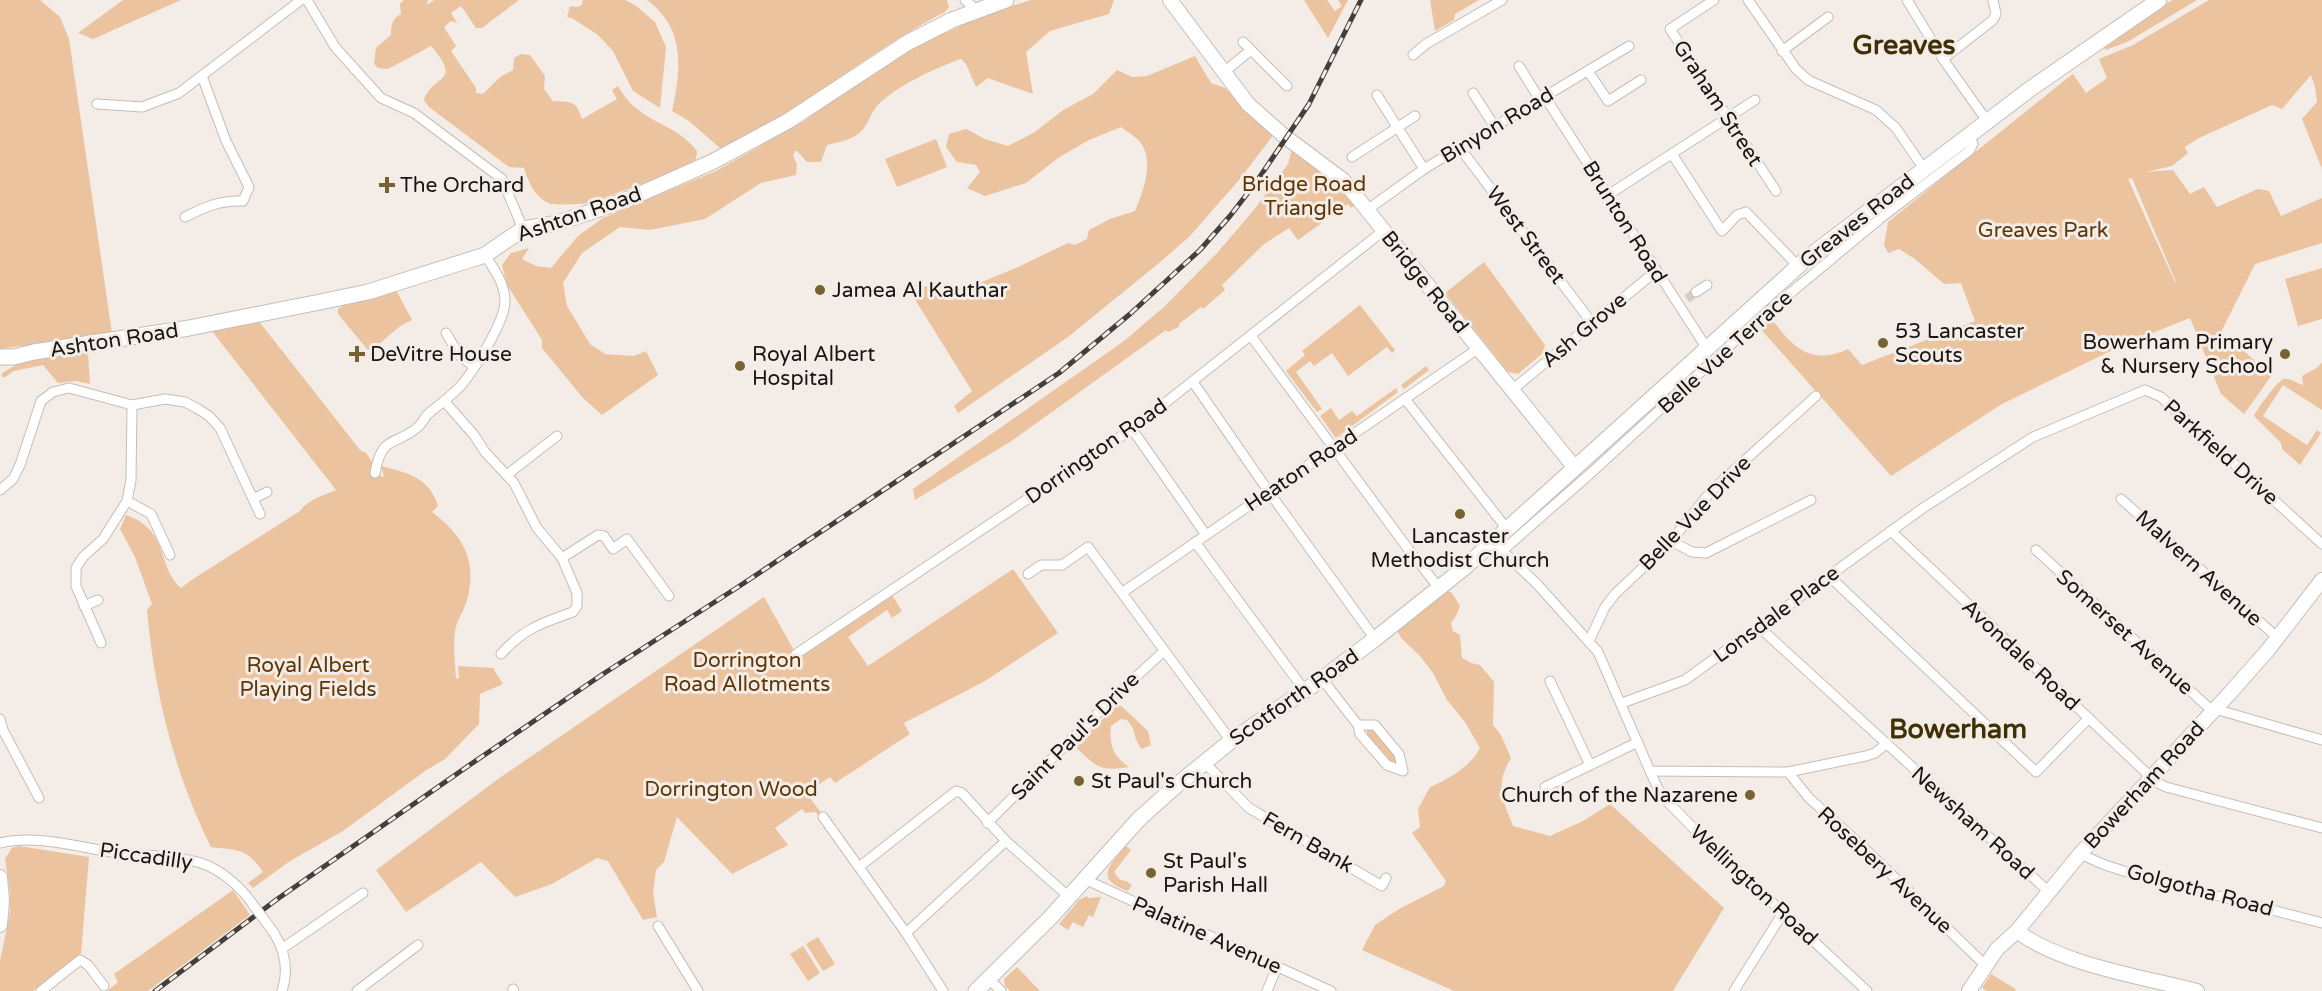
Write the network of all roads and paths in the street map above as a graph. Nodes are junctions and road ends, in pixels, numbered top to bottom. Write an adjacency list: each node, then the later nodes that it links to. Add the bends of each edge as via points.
1 (301, 0): 22 (street)
2 (307, 0): 45 (street, via 335,46 381,98 414,113 502,179)
3 (1006, 0): 11 (main road, Ashton Road)
4 (1170, 0): 21 (street, Bridge Road)
5 (1502, 0): 17 (street)
6 (1714, 0): 31 (street, Graham Street, via 1670,29)
7 (1748, 0): 16 (street)
8 (1907, 0): 18 (street)
9 (1993, 0): 18 (street, via 1993,20)
10 (2159, 0): 32 (main road, Greaves Road)
11 (970, 6): 45 (main road, Ashton Road, via 788,121 712,162 578,217)
12 (1828, 17): 16 (street)
13 (1243, 42): 15 (street)
14 (1629, 46): 20 (street, Binyon Road)
15 (1251, 50): 21 (street); 24 (street)
16 (1782, 51): 40 (street, via 1808,80 1876,110 1890,121)
17 (1413, 55)
18 (1943, 59): 32 (street)
19 (1519, 66): 27 (street, Brunton Road)
20 (1588, 71): 23 (street, via 1608,101); 27 (street, Binyon Road)
21 (1224, 72): 43 (street, Bridge Road, via 1248,104 1343,180)
22 (202, 76): 29 (street, via 178,93 142,107); 44 (street, via 226,141 249,187 243,201 224,201)
23 (1641, 80)
24 (1287, 86)
25 (1473, 93): 33 (street)
26 (1377, 95): 34 (street)
27 (1542, 98): 33 (street, Binyon Road); 42 (street, Brunton Road)
28 (1755, 100): 31 (street)
29 (97, 104)
30 (1415, 116): 34 (street)
31 (1728, 118): 37 (street); 41 (street, Graham Street)
32 (1987, 121): 35 (main road, Greaves Road)
33 (1495, 127): 36 (street, Binyon Road)
34 (1396, 128): 38 (street); 39 (street)
35 (1969, 135): 40 (main road, Greaves Road); 90 (street, Belle Vue Terrace, via 1973,144 1969,151 1752,325 1591,474)
36 (1460, 148): 39 (street, Binyon Road); 54 (street, West Street)
37 (1672, 154): 42 (street); 48 (street, via 1722,231 1737,215 1746,212)
38 (1352, 157)
39 (1424, 169): 43 (street, Binyon Road)
40 (1924, 169): 48 (main road, Greaves Road)
41 (1776, 191)
42 (1608, 195): 49 (street, Brunton Road)
43 (1367, 210): 46 (street, Bridge Road)
44 (185, 217)
45 (523, 229): 47 (main road, Ashton Road)
46 (1383, 231): 56 (street, Dorrington Road); 58 (street, Bridge Road)
47 (485, 255): 59 (main road, Ashton Road, via 349,296 189,328); 60 (street, via 503,287 504,311)
48 (1798, 266): 57 (main road, Greaves Road)
49 (1656, 271): 53 (street, Brunton Road); 54 (street, Ash Grove)
50 (1707, 285): 51 (street)
51 (1696, 292)
52 (1687, 298): 53 (street)
53 (1678, 305): 57 (street, Brunton Road)
54 (1592, 323): 63 (street, Ash Grove)
55 (446, 333): 60 (street, via 459,355)
56 (1251, 336): 62 (street, Dorrington Road); 70 (street)
57 (1706, 347): 71 (main road, Greaves Road)
58 (1479, 348): 63 (street, Bridge Road); 65 (street, Heaton Road)
59 (7, 357): 61 (main road, Ashton Road)
60 (474, 367): 66 (street)
61 (0, 369)
62 (1193, 382): 68 (street, Dorrington Road); 76 (street)
63 (1512, 390): 71 (street, Bridge Road)
64 (1816, 396): 87 (street, Belle Vue Drive, via 1712,490)
65 (1405, 399): 70 (street, Heaton Road); 83 (street)
66 (445, 402): 72 (street, via 418,427 383,448); 73 (street, via 484,452)
67 (132, 405): 74 (street, via 69,388 53,392 41,401 21,465); 77 (street, via 176,400 209,416 220,428); 80 (street)
68 (1132, 429): 85 (street); 110 (street, Dorrington Road)
69 (557, 436): 73 (street)
70 (1333, 448): 76 (street, Heaton Road); 98 (street)
71 (1575, 468): 83 (main road, Scotforth Road)
72 (375, 473)
73 (508, 474): 94 (street, via 520,490 537,528)
74 (0, 490)
75 (267, 492): 77 (street)
76 (1269, 492): 85 (street, Heaton Road); 105 (street)
77 (253, 499): 82 (street)
78 (2121, 499): 104 (street, Malvern Avenue)
79 (1811, 500): 87 (street, via 1706,553 1692,552)
80 (127, 501): 93 (street, via 151,514); 102 (street, via 103,539 83,556 76,568 76,586)
81 (1923, 508): 84 (street, Lonsdale Place); 89 (street, Parkfield Drive, via 2032,437 2145,390 2161,397)
82 (260, 514)
83 (1507, 529): 90 (main road, Scotforth Road)
84 (1891, 531): 96 (street, Lonsdale Place); 116 (street, Avondale Road)
85 (1206, 535): 88 (street, Heaton Road)
86 (1081, 538): 91 (street)
87 (1671, 541): 106 (street, Belle Vue Drive, via 1615,594)
88 (1196, 542): 99 (street, Heaton Road); 113 (street)
89 (2322, 544)
90 (1498, 546): 98 (main road, Scotforth Road); 106 (street)
91 (1088, 547): 95 (street, via 1062,565 1041,565); 99 (street)
92 (2036, 550): 115 (street, Somerset Avenue, via 2208,708)
93 (170, 555)
94 (562, 558): 100 (street, via 598,535 604,536 613,549 627,539); 109 (street, via 577,593 577,606 573,612 530,628)
95 (1028, 574)
96 (1829, 576): 103 (street, Lonsdale Place); 116 (street, via 2037,772)
97 (2322, 580): 104 (street, Bowerham Road)
98 (1439, 588): 105 (main road, Scotforth Road)
99 (1123, 592): 108 (street)
100 (669, 596)
101 (98, 600): 102 (street)
102 (84, 606): 107 (street)
103 (1759, 627): 114 (street, Lonsdale Place, via 1685,680); 122 (street, Newsham Road)
104 (2277, 638): 115 (street, Bowerham Road)
105 (1375, 639): 111 (main road, Scotforth Road)
106 (1589, 641): 114 (street, via 1602,659)
107 (101, 643)
108 (1164, 651): 120 (street); 133 (street, Saint Paul's Drive)
109 (501, 654)
110 (796, 654)
111 (1322, 679): 113 (main road, Scotforth Road); 118 (street)
112 (1550, 681): 124 (street)
113 (1305, 691): 120 (main road, Scotforth Road)
114 (1622, 703): 121 (street)
115 (2215, 710): 119 (street); 127 (street, Bowerham Road)
116 (2089, 718): 127 (street, Avondale Road)
117 (0, 719): 128 (street)
118 (1358, 725): 118 (street, via 1375,725 1399,754 1403,771 1388,765 1360,734)
119 (2322, 740)
120 (1231, 741): 123 (main road, Scotforth Road)
121 (1638, 742): 124 (street); 125 (street)
122 (1886, 744): 126 (street, via 1866,756); 142 (street, Newsham Road)
123 (1204, 762): 140 (street, Fern Bank, via 1249,808 1382,886); 141 (main road, Scotforth Road, via 1139,819)
124 (1590, 765): 129 (street)
125 (1650, 771): 126 (street); 145 (street, Wellington Road, via 1661,795)
126 (1788, 772): 153 (street, Rosebery Avenue, via 1809,798)
127 (2152, 778): 134 (street, Avondale Road, via 2166,787); 137 (street, Bowerham Road)
128 (31, 782): 130 (street); 131 (street)
129 (1545, 787)
130 (21, 788)
131 (39, 798)
132 (823, 817): 138 (street)
133 (987, 823): 135 (street); 138 (street, via 956,791)
134 (2322, 828)
135 (1006, 841): 144 (street); 150 (street)
136 (0, 843): 152 (street, Piccadilly, bridge, via 21,839 185,860 213,869 241,891)
137 (2080, 854): 142 (street, Bowerham Road); 146 (street, Golgotha Road, via 2130,873)
138 (860, 867): 150 (street)
139 (0, 877): 147 (street)
140 (1386, 878)
141 (1084, 879): 144 (main road, Scotforth Road); 154 (street, Palatine Avenue)
142 (2048, 891): 149 (street, Bowerham Road)
143 (363, 893): 152 (street)
144 (1068, 896): 155 (main road, Scotforth Road)
145 (1783, 913): 166 (street); 167 (street, Wellington Road)
146 (2322, 922)
147 (0, 925)
148 (658, 926): 160 (street)
149 (2017, 931): 153 (street, Bowerham Road); 169 (street, via 2036,945 2059,954)
150 (906, 933): 161 (street)
151 (418, 945): 159 (street)
152 (283, 948): 158 (street, Piccadilly, via 286,966)
153 (1985, 965): 168 (street, Bowerham Road)
154 (1277, 968): 164 (street); 165 (street, Palatine Avenue)
155 (989, 979): 162 (main road, Scotforth Road); 163 (street)
156 (104, 986): 157 (street, via 80,960)
157 (41, 991)
158 (282, 991)
159 (357, 991)
160 (698, 991)
161 (943, 991)
162 (976, 991)
163 (1001, 991)
164 (1267, 991)
165 (1331, 991)
166 (1734, 991)
167 (1867, 991)
168 (1969, 991)
169 (2197, 991)

